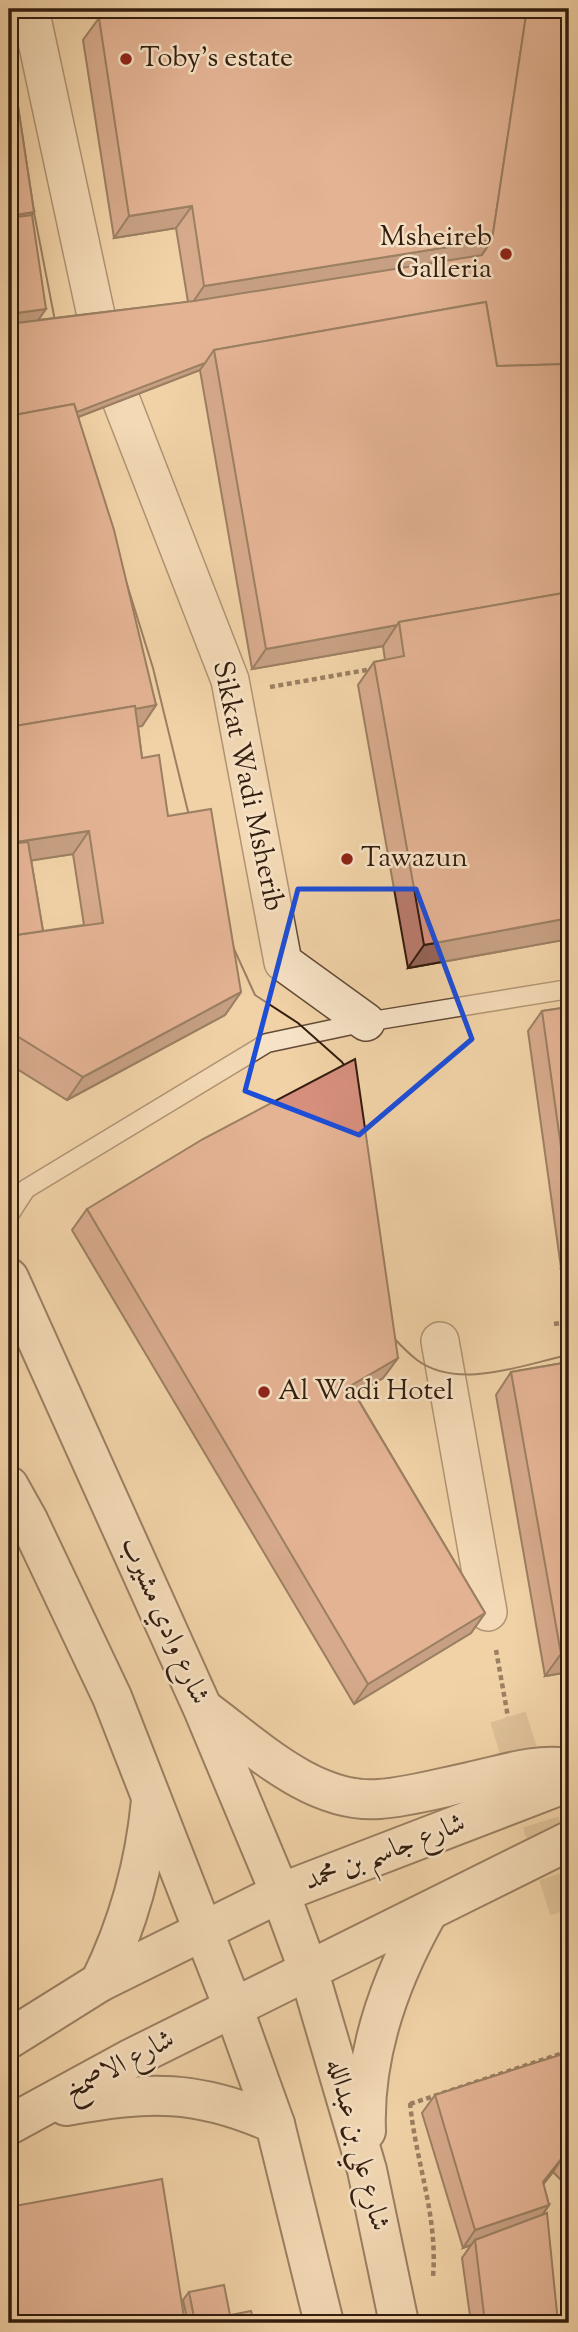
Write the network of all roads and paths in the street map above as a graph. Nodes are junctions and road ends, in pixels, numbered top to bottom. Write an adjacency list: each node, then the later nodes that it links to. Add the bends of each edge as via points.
1 (30, 9): 2 (street)
2 (97, 320)
3 (121, 400): 5 (street, Sikkat Wadi Msherib)
4 (380, 668): 5 (path)
5 (233, 694): 7 (street, Sikkat Wadi Msherib, via 284,962)
6 (569, 989): 7 (lane)
7 (366, 1022): 8 (lane, via 267,1043 26,1189)
8 (9, 1215)
9 (9, 1278): 15 (street, شارع وادي مشيرب)
10 (569, 1322): 11 (path)
11 (554, 1324)
12 (440, 1341): 14 (street)
13 (9, 1486): 19 (street, via 112,1697)
14 (488, 1612): 16 (path)
15 (203, 1709): 17 (street, via 316,1786 351,1798 378,1800 519,1769); 21 (street, شارع وادي مشيرب)
16 (508, 1717)
17 (569, 1768)
18 (569, 1782): 21 (street, شارع جاسم بن محمد)
19 (152, 1796): 23 (street); 25 (street, via 138,1885)
20 (569, 1841): 22 (street)
21 (280, 1893): 23 (street, شارع جاسم بن محمد); 24 (street, شارع وادي مشيرب)
22 (428, 1914): 24 (street); 33 (street, via 391,1988 377,2032 368,2088)
23 (203, 1930): 25 (street); 26 (street)
24 (308, 1969): 26 (street); 33 (street, شارع علي بن عبدالله)
25 (100, 1982): 27 (street)
26 (233, 2007): 31 (street, شارع الاصمخ); 32 (street)
27 (9, 2039)
28 (569, 2051): 30 (path)
29 (409, 2094): 30 (path)
30 (410, 2104): 34 (path, via 434,2227)
31 (22, 2118): 32 (street, via 114,2096 175,2095 230,2105)
32 (275, 2124): 35 (street)
33 (368, 2170): 36 (street, شارع علي بن عبدالله)
34 (432, 2284)
35 (324, 2323)
36 (399, 2323)

